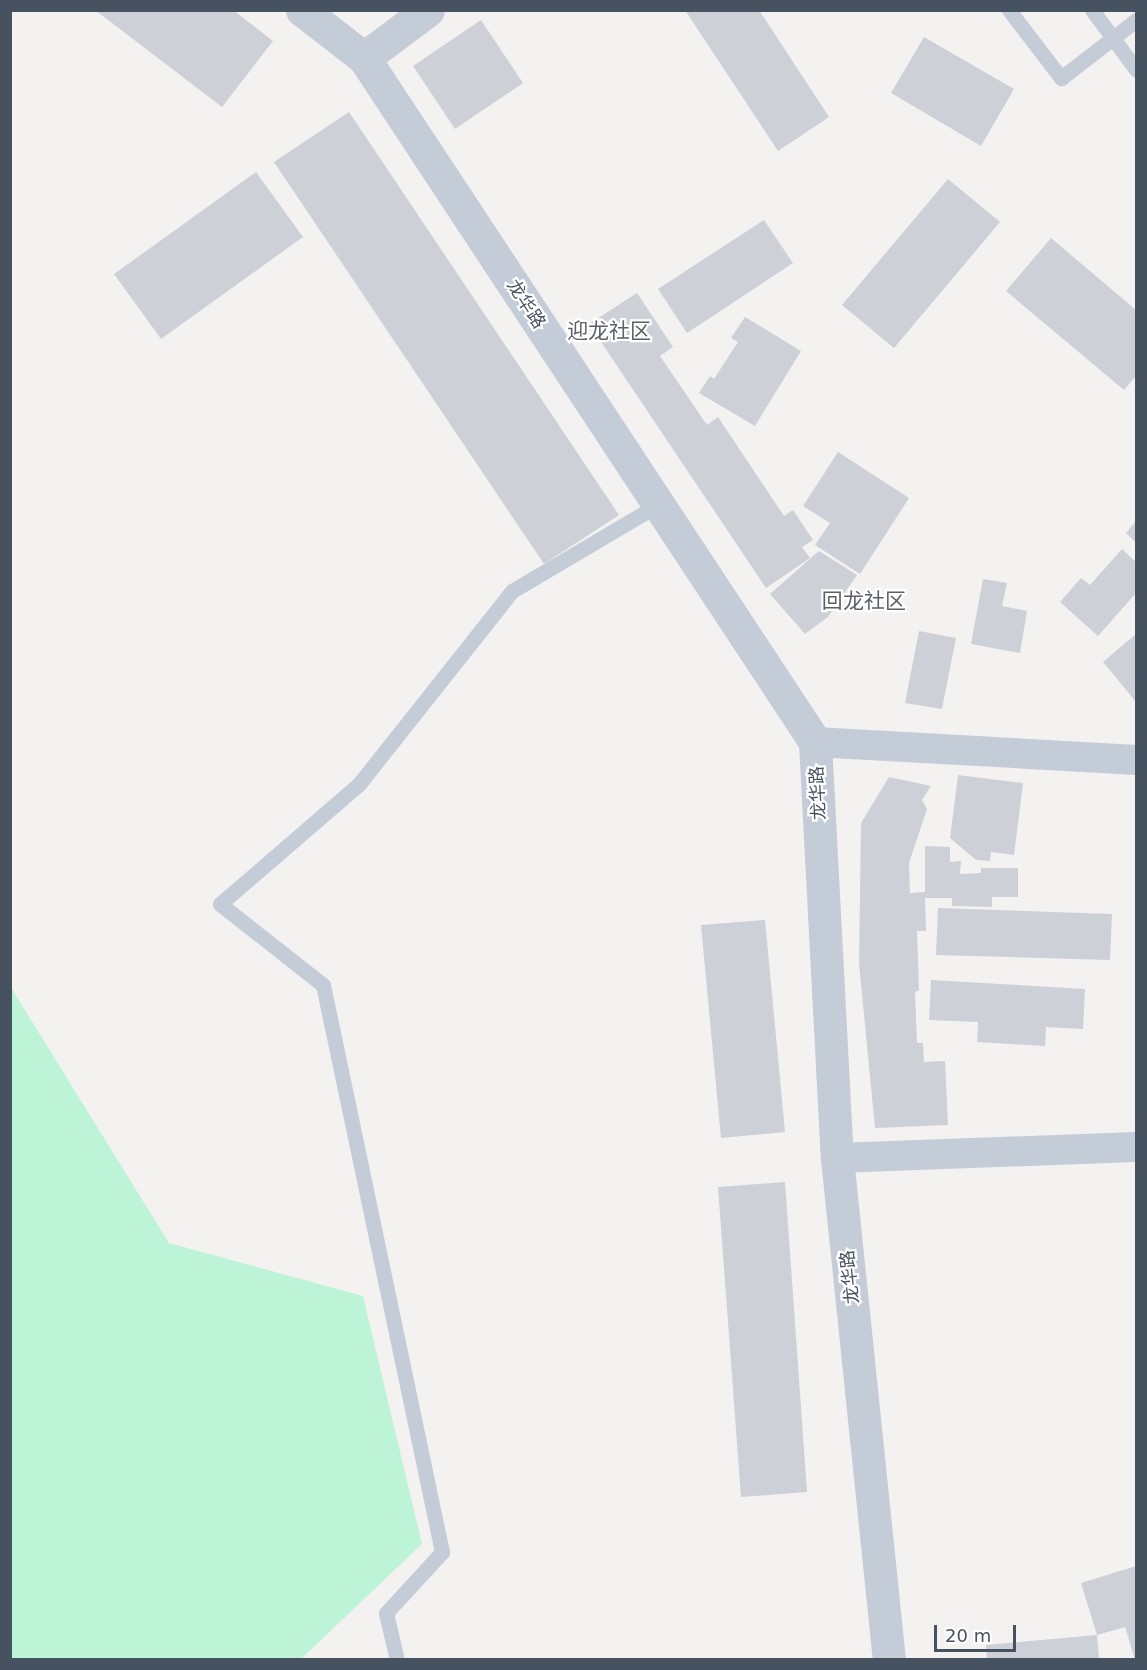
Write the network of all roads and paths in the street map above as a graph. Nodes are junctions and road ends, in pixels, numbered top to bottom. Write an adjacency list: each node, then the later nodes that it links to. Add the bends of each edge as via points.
1 (302, 10): 7 (street, 龙华路)
2 (428, 10): 7 (street)
3 (1009, 10): 6 (lane, via 1061,78)
4 (1092, 10): 6 (lane)
5 (1137, 20): 6 (lane)
6 (1113, 38): 8 (lane)
7 (364, 58): 9 (street, 龙华路)
8 (1137, 70)
9 (659, 504): 10 (street, 龙华路); 14 (lane, via 512,591 359,784 220,904 323,985 442,1552 386,1613)
10 (815, 742): 11 (street); 13 (street, 龙华路)
11 (1137, 760)
12 (1137, 1147): 13 (street)
13 (837, 1158): 15 (street, 龙华路)
14 (397, 1659)
15 (889, 1659)

